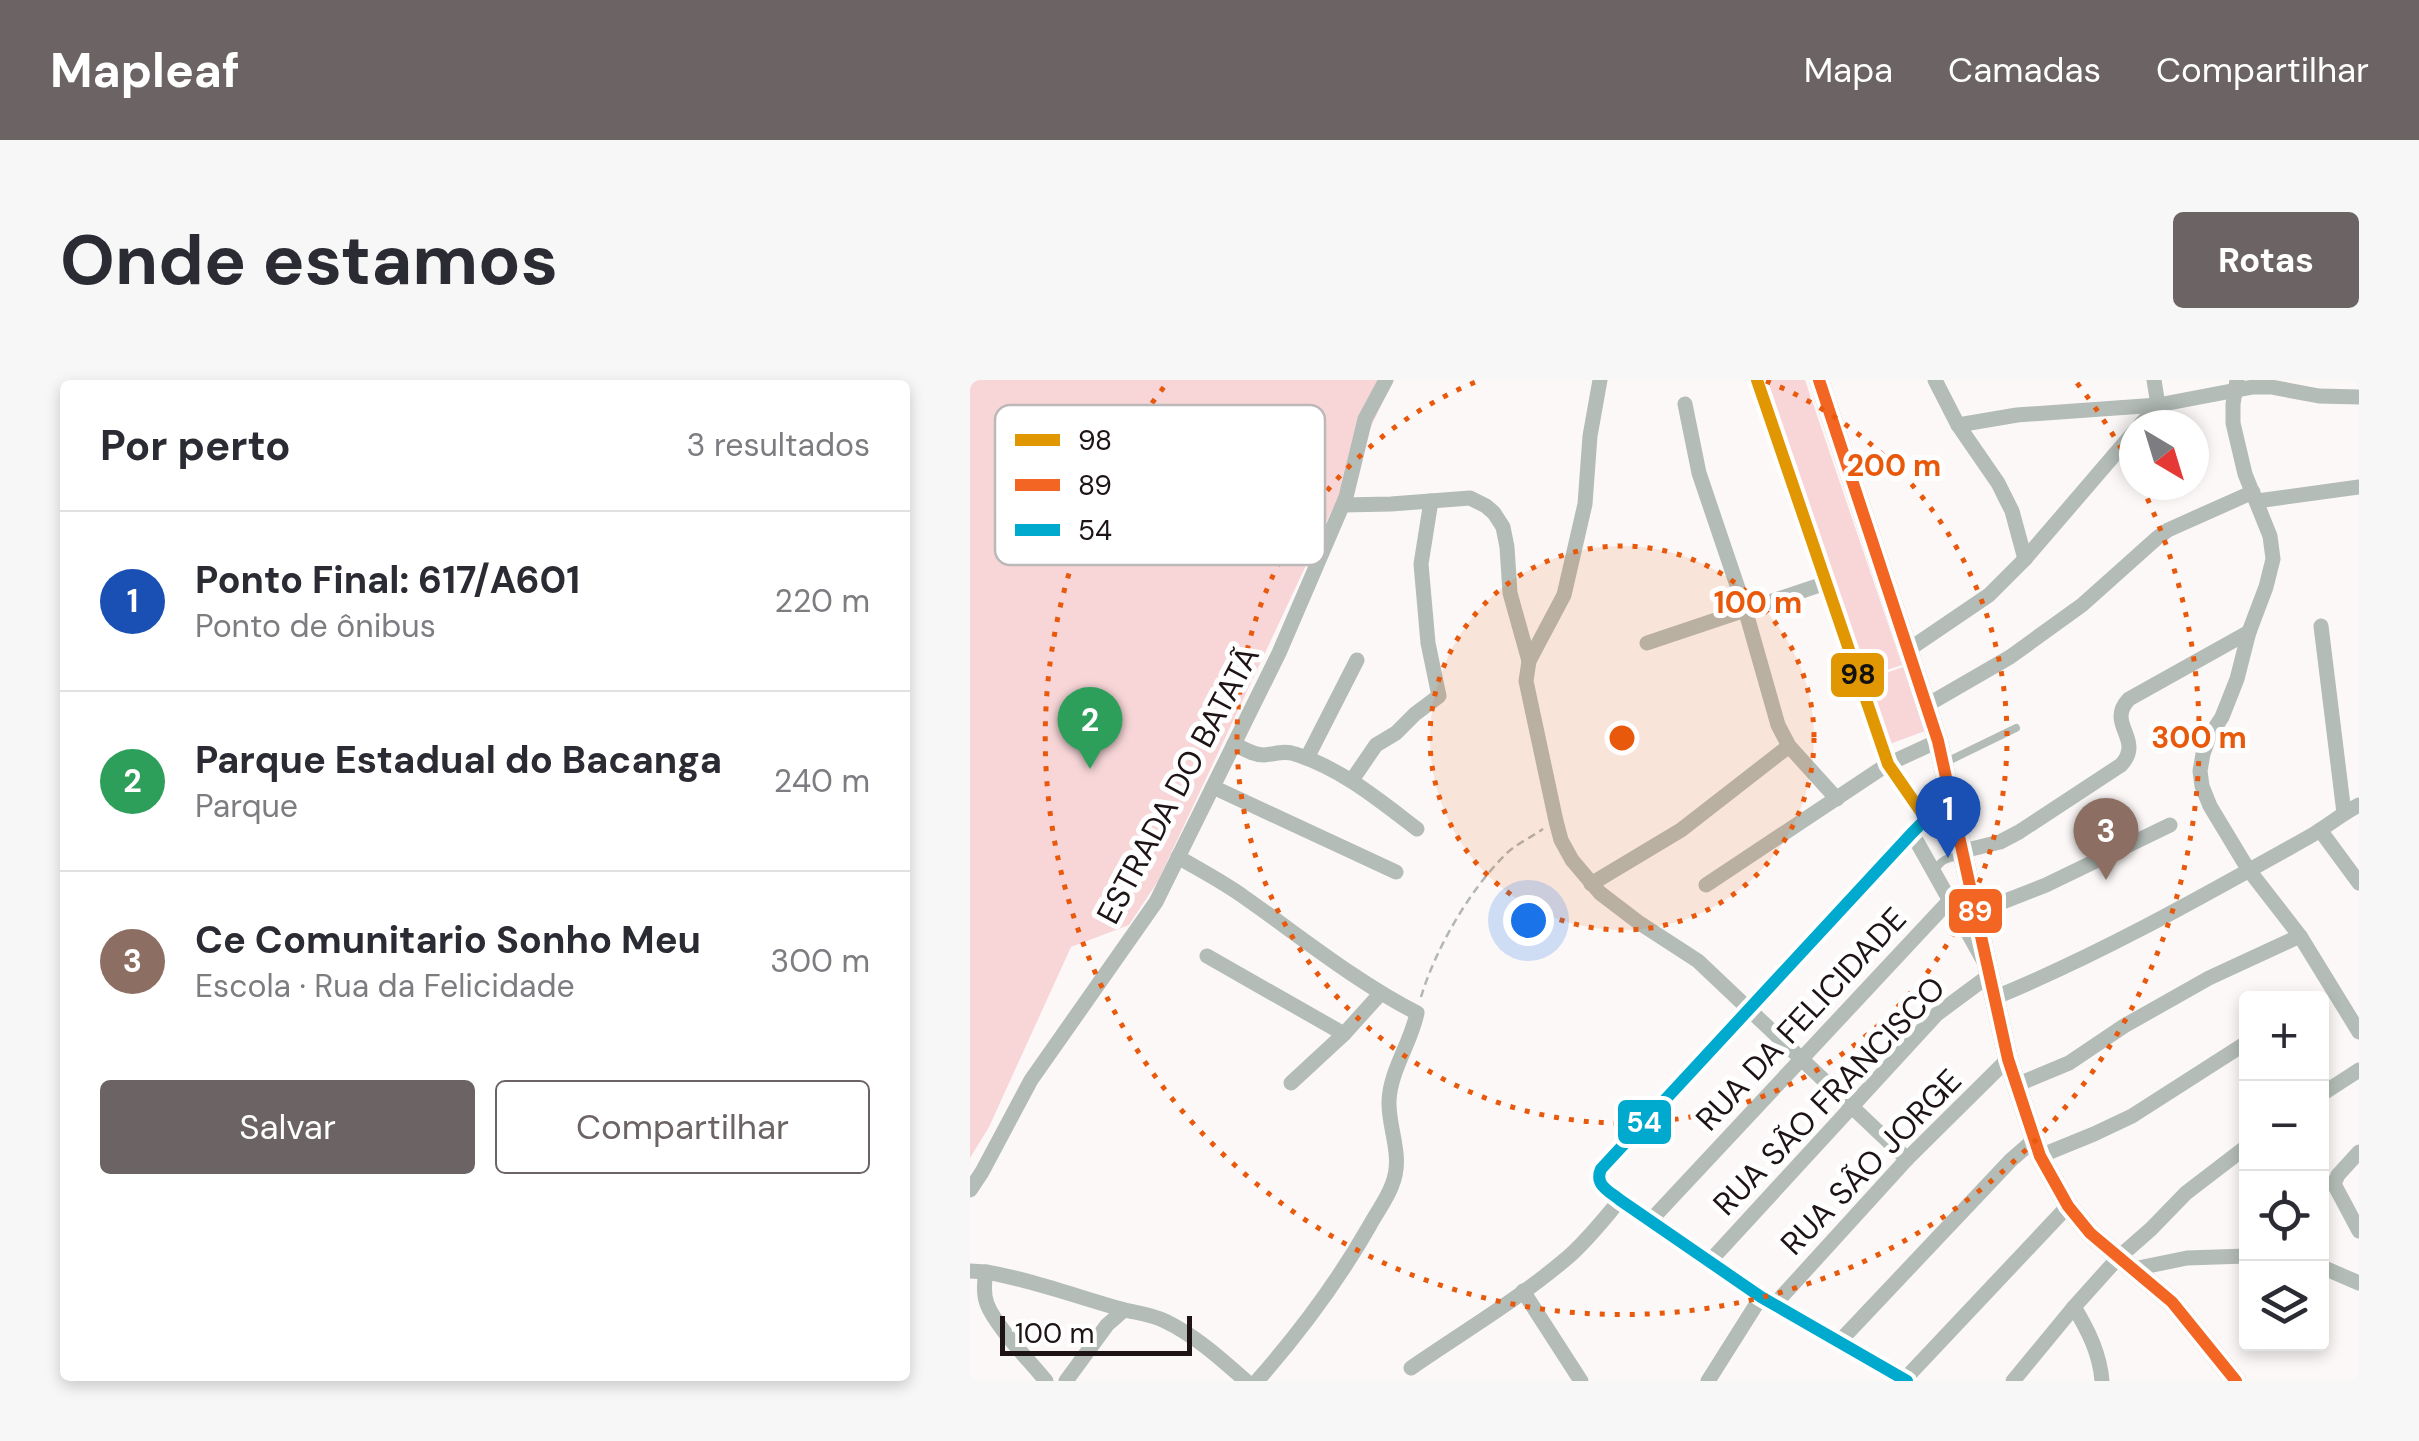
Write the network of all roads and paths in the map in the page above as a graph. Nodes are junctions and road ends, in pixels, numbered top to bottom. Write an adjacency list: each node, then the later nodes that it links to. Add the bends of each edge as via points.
1 (1386, 380): 17 (street, ESTRADA DO BATATÃ, via 1365,419)
2 (1600, 380): 28 (street, via 1585,504 1564,594)
3 (1756, 380): 21 (street)
4 (1819, 380): 26 (main road)
5 (1935, 380): 12 (street)
6 (2154, 380): 10 (street)
7 (2237, 385): 8 (street); 10 (street); 15 (street, via 2233,423)
8 (2359, 398)
9 (1686, 404): 22 (street, via 1699,473)
10 (2158, 405): 11 (street); 12 (street)
11 (2154, 410)
12 (1958, 425): 19 (street, via 1998,483)
13 (2119, 450): 19 (street)
14 (2359, 487): 15 (street)
15 (2255, 497): 24 (street, via 2273,559); 29 (street, via 2168,530 2082,605)
16 (1430, 501): 17 (street); 28 (street, via 1470,498 1503,527 1510,594); 37 (street, via 1421,564 1439,696 1376,745)
17 (1343, 505): 18 (street, ESTRADA DO BATATÃ)
18 (1325, 547)
19 (2026, 559): 26 (street, via 1988,595)
20 (1317, 565): 32 (street, ESTRADA DO BATATÃ)
21 (1826, 583): 22 (street); 36 (street)
22 (1745, 609): 25 (street); 33 (street)
23 (2321, 626): 41 (street)
24 (2249, 632): 48 (street, via 2128,699 2120,715 2129,738 2127,760 2019,832); 50 (street, via 2200,771 2210,806)
25 (1647, 643)
26 (1908, 650): 29 (main road)
27 (1357, 660): 34 (street)
28 (1529, 661): 43 (street, via 1526,681)
29 (1926, 705): 31 (main road)
30 (2016, 728): 35 (lane)
31 (1938, 741): 35 (main road); 36 (street)
32 (1234, 744): 34 (street, via 1252,754); 38 (street, ESTRADA DO BATATÃ)
33 (1789, 746): 39 (street); 54 (street, via 1681,830)
34 (1307, 758): 37 (street)
35 (1944, 763): 40 (main road)
36 (1888, 764): 39 (street); 42 (street)
37 (1352, 780): 45 (street)
38 (1213, 787): 49 (street, ESTRADA DO BATATÃ); 51 (street)
39 (1837, 799): 55 (street)
40 (1954, 807): 42 (street); 48 (main road)
41 (2352, 809): 46 (street)
42 (1926, 818): 47 (street)
43 (1556, 821): 54 (street); 67 (path, via 1506,853 1483,881 1435,962)
44 (2170, 825): 58 (street)
45 (1417, 829)
46 (2320, 830): 50 (street); 53 (street)
47 (1912, 833): 52 (street, RUA DA FELICIDADE); 66 (street)
48 (1964, 855): 52 (lane, via 1948,858); 56 (main road)
49 (1178, 857): 63 (street); 82 (street, ESTRADA DO BATATÃ, via 1156,902 1031,1080)
50 (2248, 869): 59 (street); 64 (street, via 2116,942)
51 (1396, 872)
52 (1934, 872): 57 (street, RUA DA FELICIDADE)
53 (2359, 883)
54 (1591, 884): 66 (street)
55 (1706, 885)
56 (1972, 888): 57 (lane, via 1962,900); 58 (main road)
57 (1950, 900): 61 (street, RUA DA FELICIDADE); 71 (street, RUA DA FELICIDADE)
58 (1977, 912): 61 (main road)
59 (2300, 936): 62 (street); 75 (street, via 2208,978 2068,1063)
60 (1207, 956): 69 (street)
61 (1991, 974): 64 (main road); 77 (street, RUA SÃO FRANCISCO, via 1937,1014)
62 (2326, 991)
63 (1381, 993): 67 (street); 69 (street)
64 (1996, 997): 72 (main road)
65 (2329, 997): 68 (street)
66 (1750, 1009): 71 (street); 83 (street, via 1601,1169 1602,1186)
67 (1417, 1013): 103 (street, via 1391,1086 1393,1184 1350,1260)
68 (2359, 1032)
69 (1344, 1034): 74 (street)
70 (2239, 1047): 78 (street, via 2132,1116)
71 (1802, 1058): 77 (street); 85 (street, RUA DA FELICIDADE)
72 (2008, 1059): 75 (main road); 81 (street, RUA SÃO JORGE)
73 (2359, 1070): 76 (street)
74 (1291, 1083)
75 (2016, 1085): 78 (main road)
76 (2329, 1089)
77 (1852, 1106): 81 (street); 88 (street, RUA SÃO FRANCISCO)
78 (2037, 1148): 84 (main road); 97 (street, via 2011,1160)
79 (2239, 1152): 89 (street, via 2186,1194)
80 (2359, 1152): 86 (street, via 2334,1184)
81 (1908, 1160): 94 (street, RUA SÃO JORGE)
82 (970, 1190)
83 (1620, 1200): 85 (street); 93 (street, via 1591,1236)
84 (2068, 1206): 89 (main road); 99 (street)
85 (1651, 1220): 88 (street)
86 (2359, 1231)
87 (2239, 1256): 89 (street)
88 (1710, 1261): 94 (street)
89 (2126, 1263): 95 (street); 108 (main road, via 2172,1302)
90 (2329, 1269): 92 (street)
91 (978, 1272): 96 (street); 100 (street, via 994,1317)
92 (2358, 1279)
93 (1523, 1291): 98 (street); 104 (street)
94 (1768, 1300): 97 (street); 105 (street, RUA SÃO JORGE)
95 (2074, 1307): 106 (street); 107 (street)
96 (1124, 1310): 101 (street); 102 (street, via 1169,1322)
97 (1839, 1342): 99 (street)
98 (1411, 1368)
99 (1905, 1380)
100 (1046, 1381)
101 (1066, 1381)
102 (1246, 1381)
103 (1257, 1381)
104 (1581, 1381)
105 (1708, 1381)
106 (2013, 1381)
107 (2102, 1381)
108 (2236, 1381)

